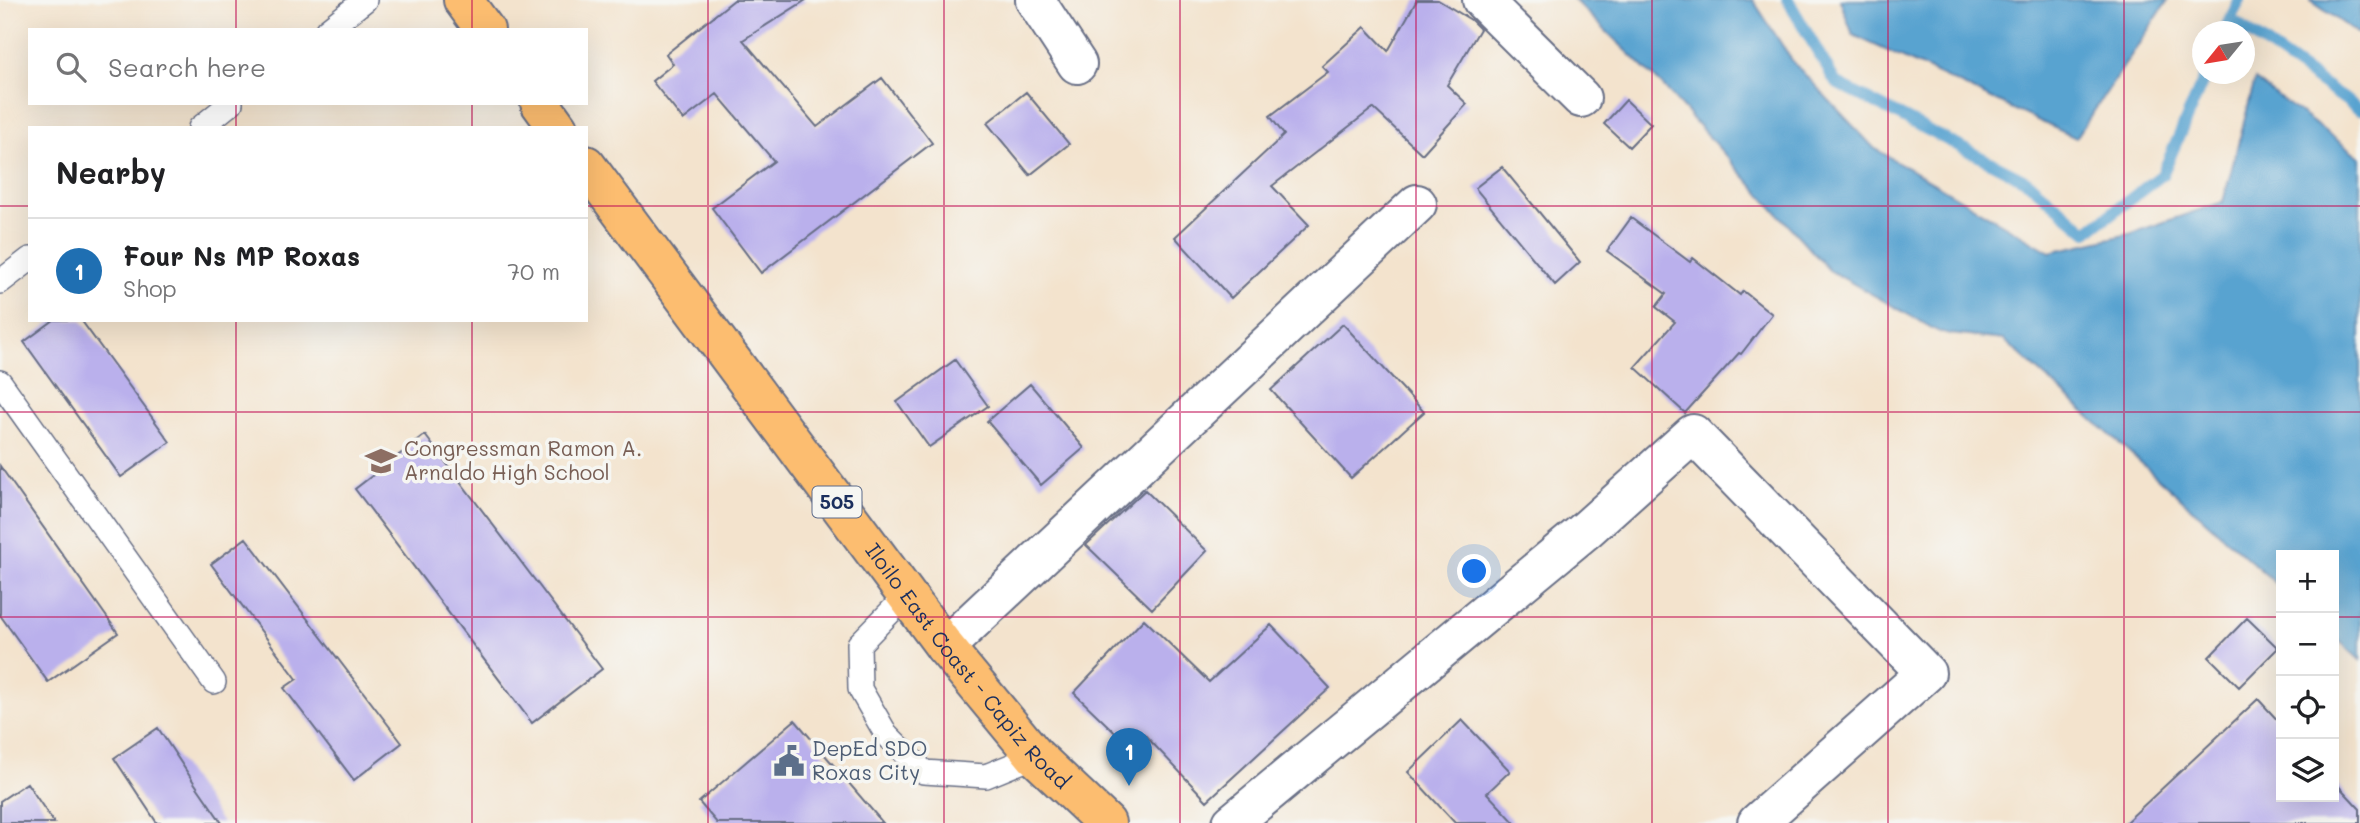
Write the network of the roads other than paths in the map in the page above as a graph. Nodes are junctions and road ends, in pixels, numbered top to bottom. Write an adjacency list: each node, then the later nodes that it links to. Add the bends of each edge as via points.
1 (365, 0): 5 (lane)
2 (463, 0): 6 (main road)
3 (1035, 0): 7 (street)
4 (1482, 0): 8 (street)
5 (330, 28)
6 (484, 28)
7 (1077, 64)
8 (1581, 98)
9 (229, 105): 11 (lane)
10 (541, 105): 12 (main road)
11 (202, 126)
12 (557, 126)
13 (588, 168): 18 (main road, Iloilo East Coast - Capiz Road / 505)
14 (1417, 204): 19 (street)
15 (28, 261): 16 (lane)
16 (0, 282)
17 (4, 395): 20 (lane)
18 (906, 595): 19 (main road, Iloilo East Coast - Capiz Road / 505); 21 (lane, via 859,644 860,689 886,734 924,772 986,776)
19 (945, 647): 21 (main road, Iloilo East Coast - Capiz Road / 505)
20 (214, 682)
21 (1035, 756): 22 (main road, Iloilo East Coast - Capiz Road / 505)
22 (1107, 823)
23 (1232, 823): 24 (street, via 1587,529 1693,434 1926,673)
24 (1757, 823)

